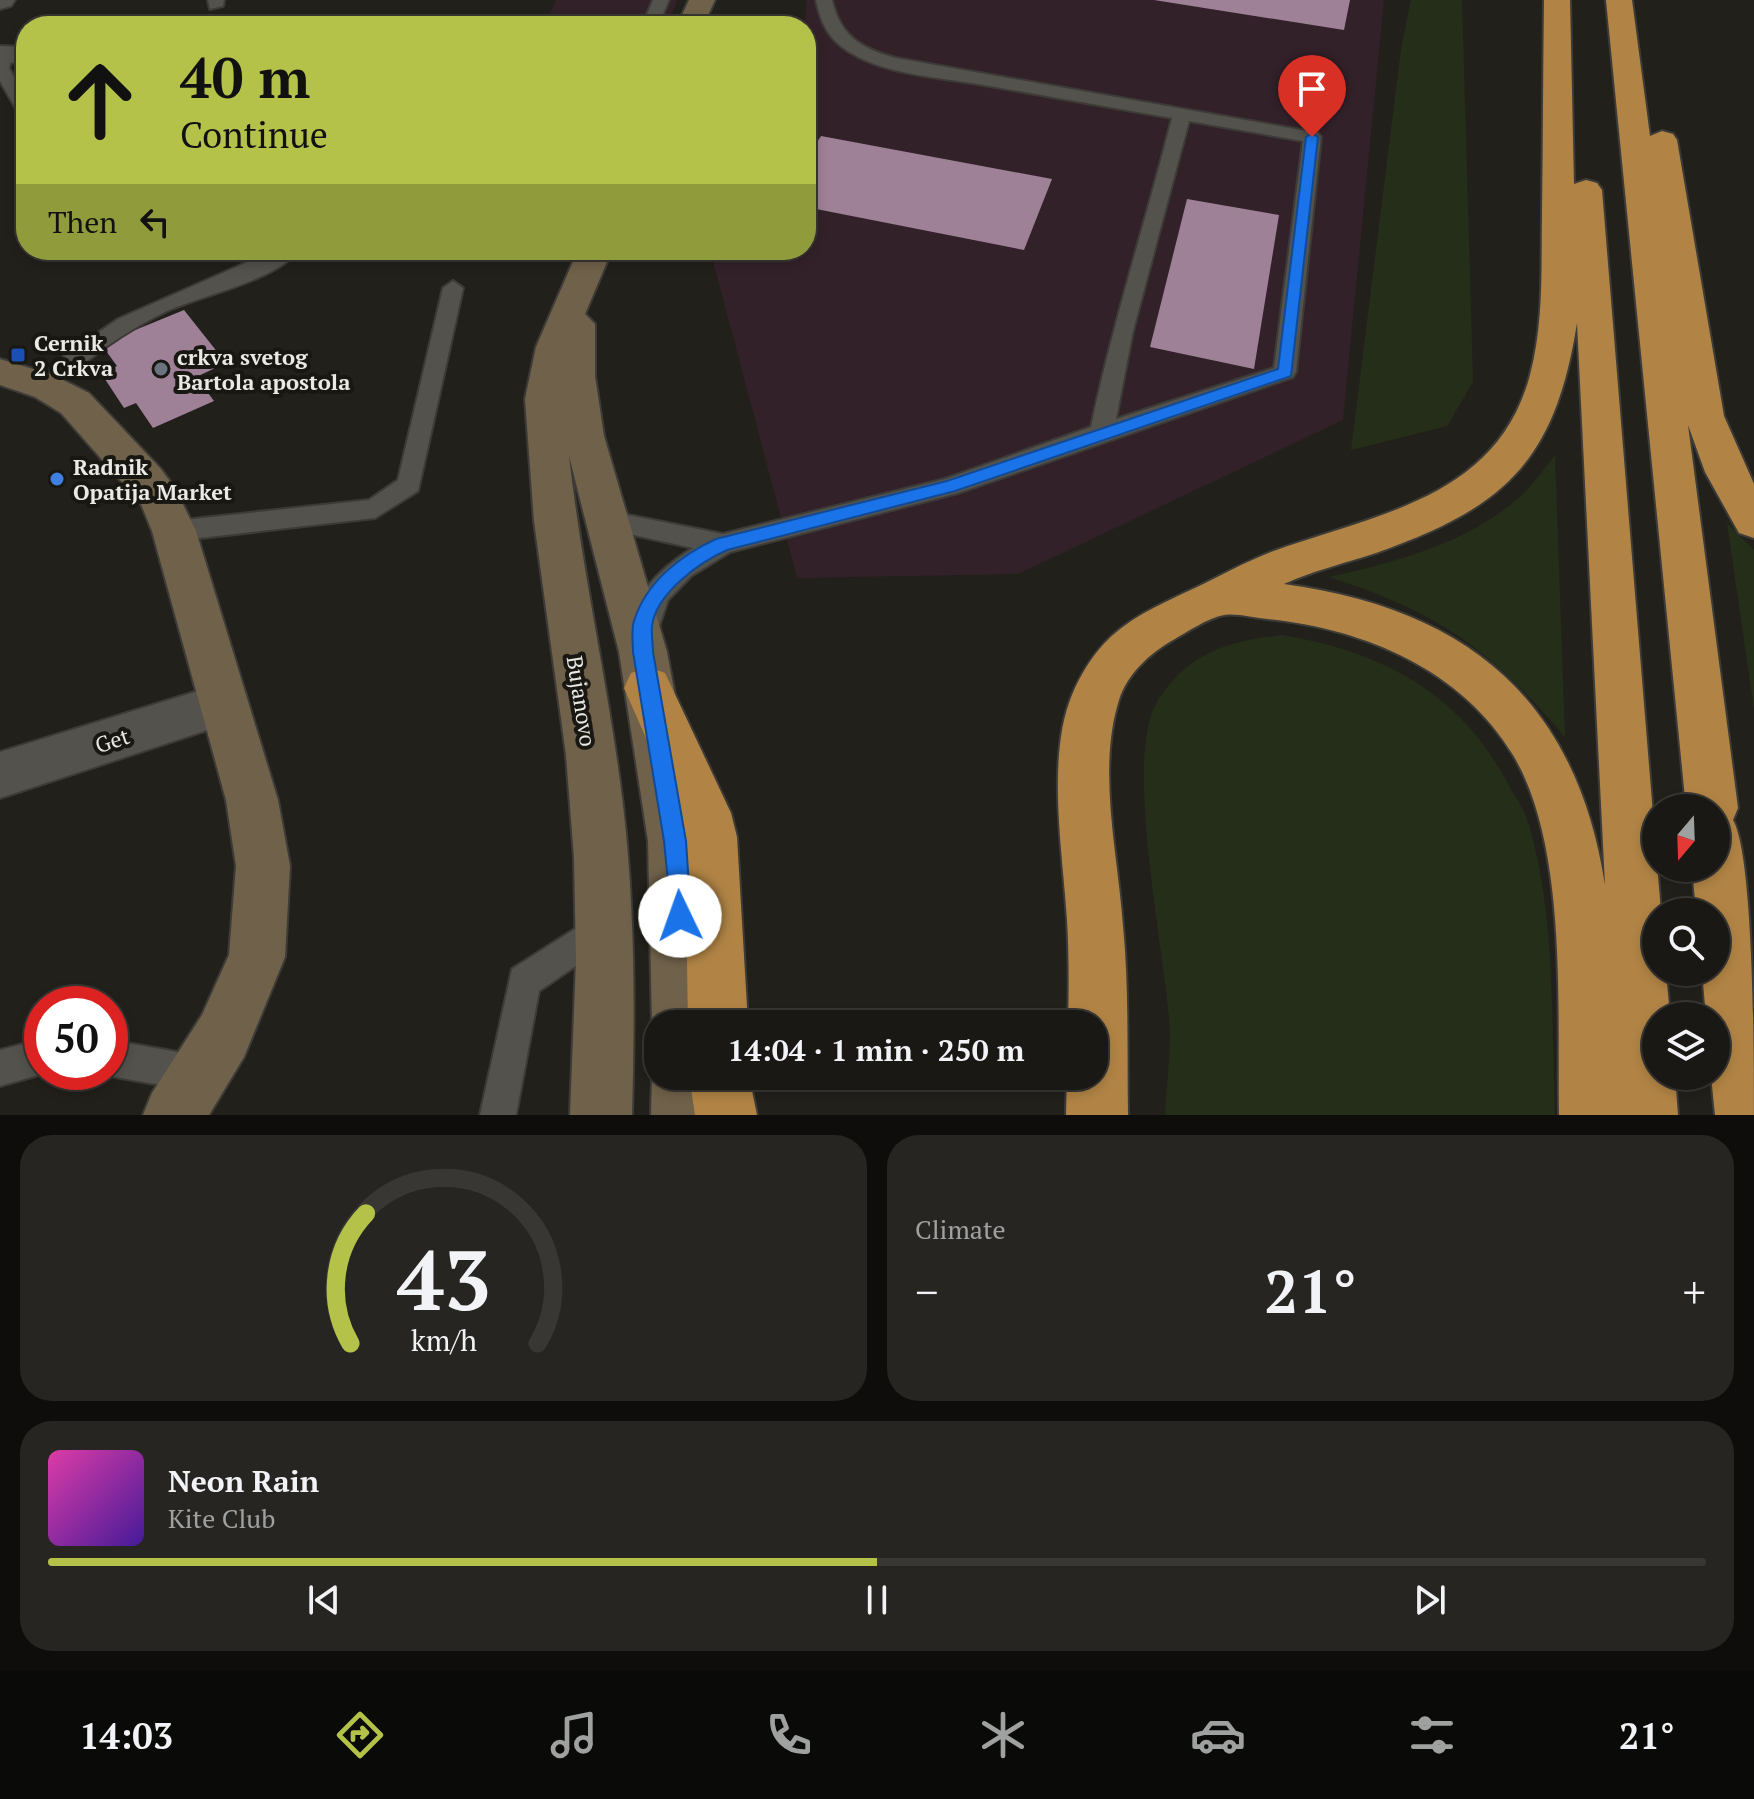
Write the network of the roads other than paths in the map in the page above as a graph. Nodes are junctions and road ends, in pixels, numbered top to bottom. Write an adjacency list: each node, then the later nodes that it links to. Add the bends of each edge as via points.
1 (824, 0): 8 (lane, via 825,14 841,42 869,55)
2 (1557, 0): 19 (highway, via 1559,319 1544,402 1522,442 1497,472 1446,507 1376,537 1262,574)
3 (1576, 0): 45 (highway)
4 (1619, 0): 23 (highway)
5 (1631, 0): 16 (highway, via 1643,20 1704,416)
6 (11, 55): 7 (lane, via 1,68)
7 (16, 94)
8 (1182, 114): 14 (lane, via 1122,331); 14 (lane, via 1312,137 1285,372)
9 (270, 260): 13 (lane, via 123,324 76,356)
10 (591, 260): 12 (main road, Bujanovo)
11 (453, 288): 17 (lane, via 409,485 375,509)
12 (578, 293): 15 (main road, Bujanovo, via 576,376); 25 (main road, Bujanovo, via 546,380 546,414 556,543 584,707)
13 (22, 380): 17 (main road, via 75,403 160,495)
14 (1102, 432): 18 (lane, via 949,487)
15 (597, 486): 18 (lane, via 620,523); 20 (main road, Bujanovo)
16 (1754, 522)
17 (174, 531): 21 (main road)
18 (723, 544): 20 (lane, via 693,558 667,581 642,622)
19 (1220, 597): 26 (highway, via 1141,633 1114,663 1094,700 1085,743); 44 (highway, via 1323,607 1412,636 1457,660 1490,688 1527,736 1560,805 1573,859)
20 (646, 670): 27 (main road, Bujanovo, via 675,841); 28 (highway, via 711,837)
21 (224, 704): 22 (street, Get); 33 (main road, via 252,800 263,866 257,957 223,1036)
22 (0, 775)
23 (1710, 794)
24 (1721, 882): 46 (highway)
25 (606, 925): 38 (lane, via 524,981); 39 (main road, Bujanovo)
26 (1097, 951): 29 (highway); 43 (highway)
27 (681, 1010)
28 (717, 1010)
29 (1087, 1010)
30 (128, 1061): 33 (lane)
31 (24, 1062): 32 (lane)
32 (0, 1068)
33 (200, 1074): 37 (main road)
34 (682, 1090): 40 (main road)
35 (722, 1090): 41 (highway)
36 (1073, 1090): 42 (highway)
37 (174, 1115)
38 (498, 1115)
39 (601, 1115)
40 (682, 1115)
41 (726, 1115)
42 (1069, 1115)
43 (1097, 1115)
44 (1590, 1115)
45 (1647, 1115)
46 (1746, 1115)

